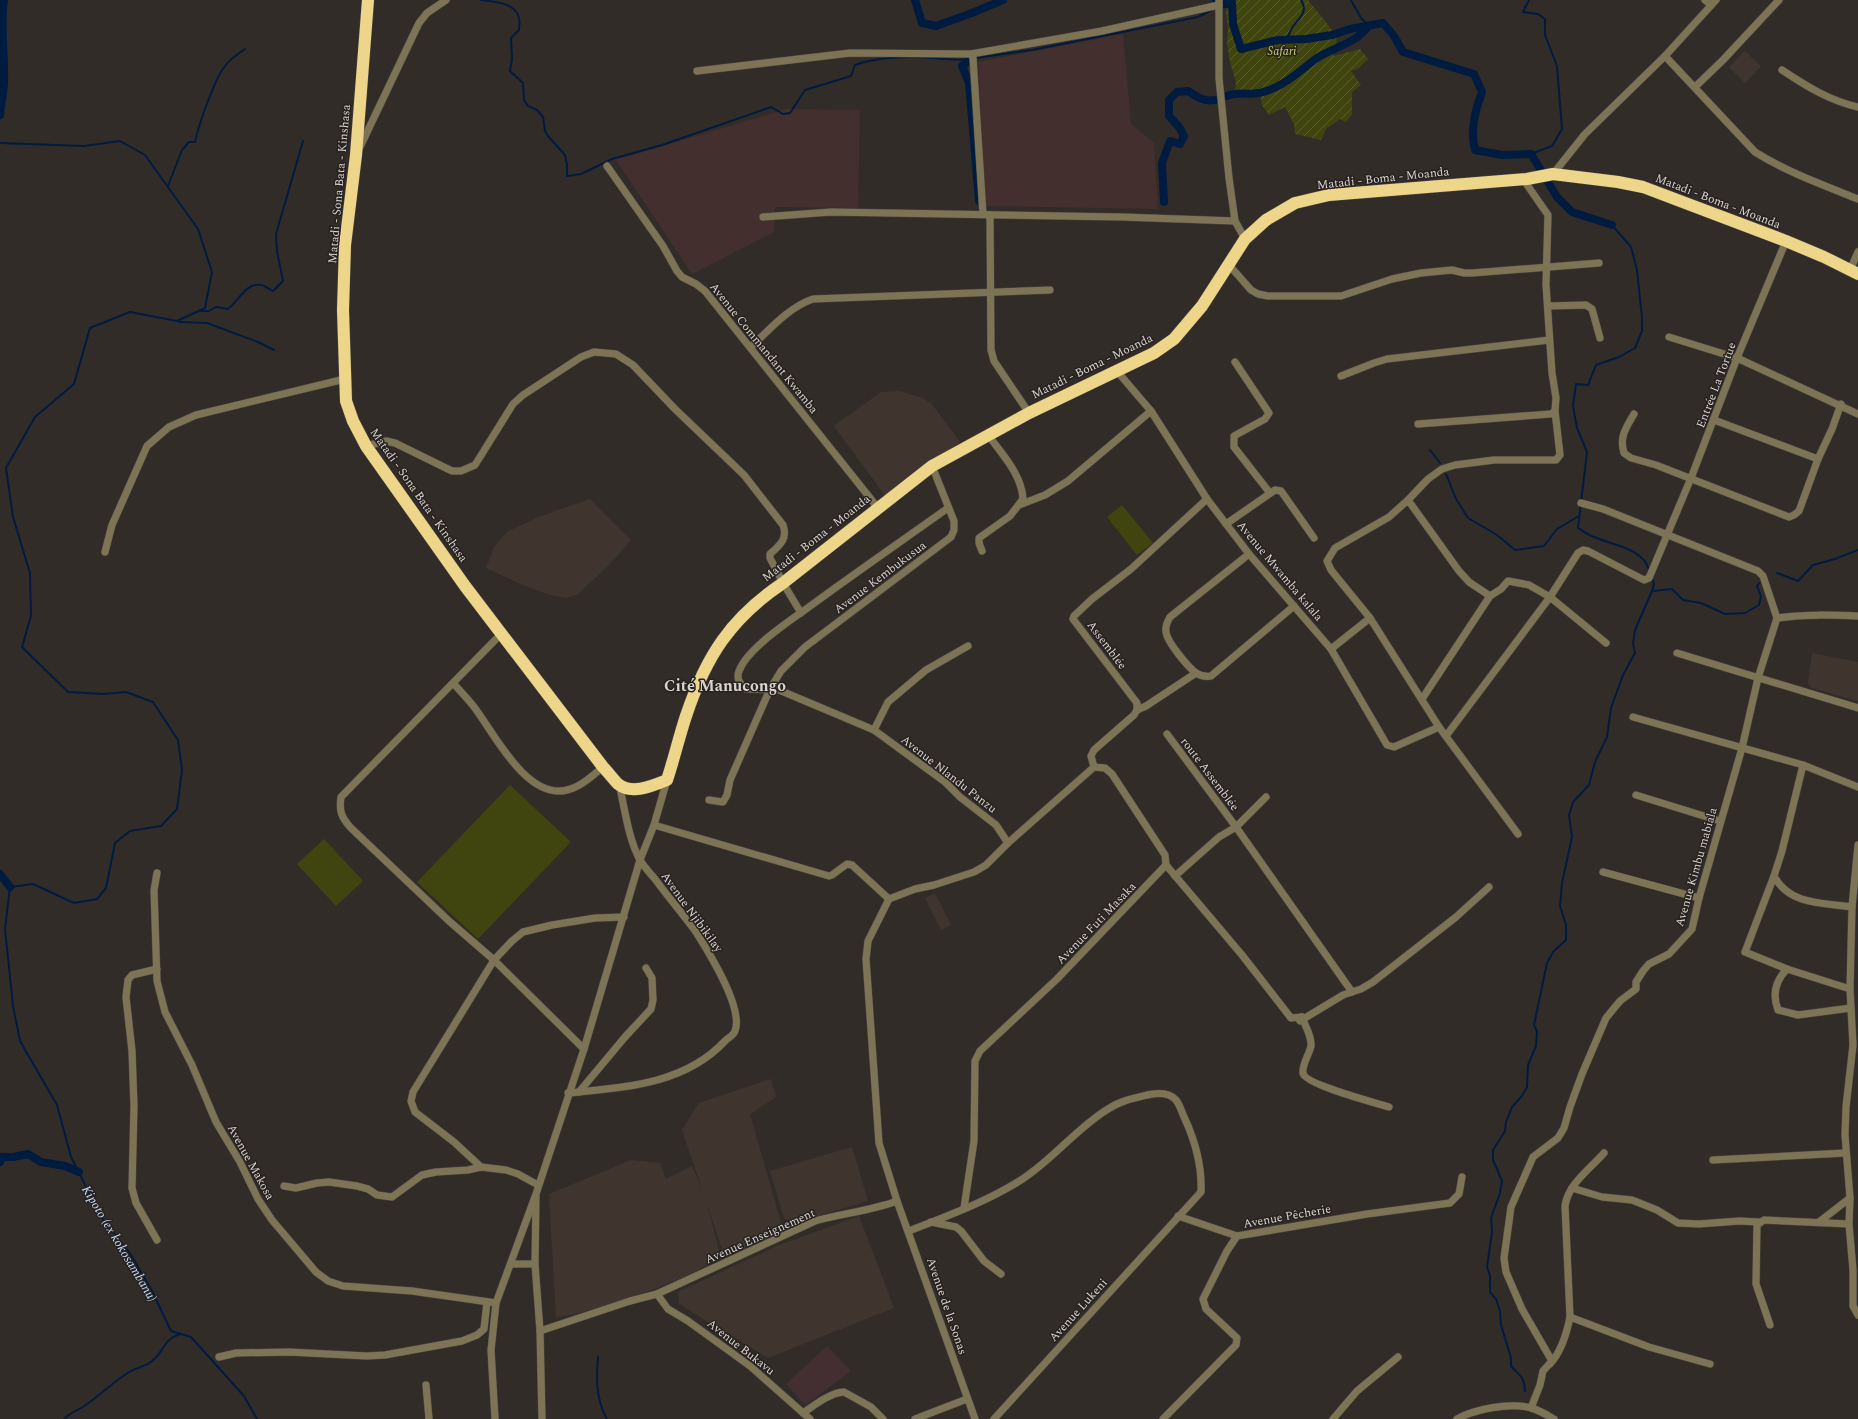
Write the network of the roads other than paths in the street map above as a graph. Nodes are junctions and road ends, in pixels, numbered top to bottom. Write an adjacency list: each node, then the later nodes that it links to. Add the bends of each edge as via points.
1 (368, 0): 13 (highway, Matadi - Sona Bata - Kinshasa)
2 (446, 0): 13 (street, via 419,22)
3 (1705, 0): 6 (street)
4 (1779, 0): 11 (street)
5 (1219, 3): 7 (street, via 1102,31); 20 (street, via 1219,78)
6 (1713, 3): 8 (street)
7 (971, 54): 10 (street, via 850,53); 18 (street)
8 (1665, 56): 11 (street); 15 (street, via 1585,134)
9 (1782, 70): 12 (street, via 1810,88)
10 (697, 71)
11 (1695, 87): 17 (street, via 1755,152)
12 (1858, 108)
13 (356, 155): 39 (highway, Matadi - Sona Bata - Kinshasa, via 345,245)
14 (607, 166): 34 (street, Avenue Commandant Kwamba, via 663,246 677,271 705,291)
15 (1552, 174): 16 (highway, Matadi - Boma - Moanda); 22 (highway, Matadi - Boma - Moanda, via 1643,187)
16 (1525, 179): 21 (highway, Matadi - Boma - Moanda, via 1329,195 1295,203 1266,220); 26 (street, via 1548,215)
17 (1858, 199)
18 (986, 214): 19 (street, via 831,212); 20 (street); 29 (street)
19 (763, 217)
20 (1235, 221): 21 (street)
21 (1245, 239): 25 (highway, Matadi - Boma - Moanda)
22 (1786, 242): 27 (highway, Matadi - Boma - Moanda); 35 (street, Entrée La Tortue)
23 (1858, 252): 27 (street)
24 (1599, 263): 26 (street)
25 (1228, 265): 26 (street, via 1258,294 1322,297 1341,296 1392,279 1438,270 1472,273); 37 (highway, Matadi - Boma - Moanda, via 1202,306 1174,339 1154,353)
26 (1546, 267): 30 (street)
27 (1854, 272)
28 (1050, 290): 29 (street)
29 (990, 293): 34 (street, via 813,299 792,311); 43 (street, via 991,350 994,361)
30 (1548, 306): 32 (street, via 1586,305 1592,309); 33 (street)
31 (1669, 337): 35 (street)
32 (1600, 338)
33 (1549, 340): 38 (street, via 1387,359); 42 (street, via 1556,398)
34 (751, 346): 58 (street, Avenue Commandant Kwamba)
35 (1737, 358): 40 (street); 46 (street, Entrée La Tortue)
36 (1234, 362): 53 (street, via 1269,413 1265,419 1234,436 1234,447)
37 (1116, 370): 41 (street, Avenue Mwamba kalala); 43 (highway, Matadi - Boma - Moanda)
38 (1341, 376)
39 (345, 379): 49 (highway, Matadi - Sona Bata - Kinshasa, via 346,401); 64 (street, via 196,415 169,427 147,446 112,525)
40 (1841, 404): 45 (street); 50 (street)
41 (1151, 411): 54 (street, Avenue Mwamba kalala); 57 (street, via 1068,481 1045,495)
42 (1555, 411): 47 (street, via 1551,414); 55 (street, via 1560,455 1556,460 1494,460 1455,465 1442,469 1428,478)
43 (1029, 413): 48 (highway, Matadi - Boma - Moanda)
44 (1634, 414): 52 (street, via 1622,434 1624,453 1631,458 1656,464)
45 (1858, 414)
46 (1714, 420): 50 (street); 52 (street, Entrée La Tortue)
47 (1418, 424)
48 (988, 435): 51 (highway, Matadi - Boma - Moanda); 57 (street, via 1019,481 1023,491 1023,499)
49 (366, 446): 66 (street, via 386,441 407,448 452,471 468,469 475,465 513,404 523,395 581,357 594,352 616,354 633,365 744,475 783,525 786,533 784,539 770,554); 74 (highway, Matadi - Sona Bata - Kinshasa)
50 (1818, 459): 52 (street, via 1799,511 1789,517)
51 (932, 466): 58 (highway, Matadi - Boma - Moanda); 59 (street, Avenue Kembukusua)
52 (1691, 478): 61 (street, Entrée La Tortue)
53 (1270, 493): 60 (street); 62 (street, via 1275,490 1281,491)
54 (1207, 499): 60 (street, Avenue Mwamba kalala); 85 (street, Assemblée, via 1132,569 1092,599 1073,619 1137,703)
55 (1408, 500): 67 (street, via 1468,582); 72 (street, via 1389,517 1335,548 1327,561 1331,570)
56 (1581, 502): 61 (street)
57 (1019, 505): 63 (street, via 1010,516 980,538)
58 (878, 508): 66 (highway, Matadi - Boma - Moanda)
59 (948, 508): 70 (street, Avenue Nlandu Panzu); 82 (street, Avenue Kembukusua, via 954,520 951,537 805,647 781,671)
60 (1226, 524): 65 (street, Avenue Mwamba kalala)
61 (1666, 536): 68 (street, Entrée La Tortue, via 1654,569 1647,579 1644,580 1583,550 1578,553); 73 (street, via 1758,571 1763,576)
62 (1314, 538)
63 (982, 551)
64 (104, 552)
65 (1249, 554): 69 (street, Avenue Mwamba kalala); 79 (street, via 1167,622 1166,633 1169,641)
66 (783, 583): 70 (street); 95 (highway, Matadi - Boma - Moanda, via 760,599 734,623 717,646 686,716)
67 (1490, 596): 68 (street, via 1508,581 1529,585); 83 (street)
68 (1550, 597): 75 (street); 90 (street)
69 (1294, 606): 77 (street, Avenue Mwamba kalala); 79 (street, via 1211,676 1205,677)
70 (801, 613): 82 (street, Avenue Nlandu Panzu, via 768,638 747,658 739,670 740,684 746,689)
71 (1858, 616): 73 (street, via 1822,614)
72 (1370, 618): 77 (street); 83 (street)
73 (1777, 618): 80 (street, Avenue Kimbu mabiala)
74 (500, 634): 81 (street); 93 (highway, Matadi - Sona Bata - Kinshasa)
75 (1606, 643)
76 (968, 646): 88 (street, via 926,670 888,702)
77 (1331, 649): 87 (street, Avenue Mwamba kalala, via 1387,744 1394,747)
78 (1677, 653): 80 (street)
79 (1196, 673): 85 (street)
80 (1758, 678): 84 (street); 91 (street, Avenue Kimbu mabiala)
81 (453, 683): 93 (street, via 476,709 515,764 529,779 543,787 557,791 568,790 583,783); 118 (street, via 341,797 339,809 351,828)
82 (770, 689): 88 (street, Avenue Nlandu Panzu, via 790,693); 100 (street, Avenue Kembukusua, via 730,780 727,795 723,802)
83 (1422, 700): 87 (street)
84 (1858, 708)
85 (1137, 710): 94 (street, via 1094,750 1091,756)
86 (1633, 717): 91 (street)
87 (1439, 727): 90 (street)
88 (874, 730): 105 (street, Avenue Nlandu Panzu, via 945,782 996,825)
89 (1166, 734): 103 (street, route Assemblée)
90 (1446, 736): 104 (street)
91 (1742, 748): 92 (street); 101 (street, Avenue Kimbu mabiala)
92 (1803, 766): 97 (street); 112 (street)
93 (604, 767): 96 (highway, Matadi - Sona Bata - Kinshasa)
94 (1094, 768): 105 (street); 108 (street, via 1104,768 1112,774 1165,855)
95 (667, 780): 96 (highway, via 644,788 632,789); 102 (street)
96 (619, 784): 107 (street, Avenue Njibikilay)
97 (1858, 787)
98 (1636, 795): 101 (street)
99 (1266, 797): 103 (street)
100 (709, 800)
101 (1720, 821): 114 (street, Avenue Kimbu mabiala)
102 (654, 824): 107 (street); 115 (street, via 829,876 846,864 852,865)
103 (1236, 827): 111 (street, via 1219,837); 123 (street, route Assemblée)
104 (1518, 834)
105 (1008, 842): 115 (street, via 986,865 974,872)
106 (1858, 845): 116 (street)
107 (640, 860): 117 (street); 127 (street, Avenue Njibikilay, via 714,960 737,1019 735,1032 717,1050 693,1066 669,1076 644,1084)
108 (1166, 865): 111 (street); 141 (street, Avenue Futi Masaka, via 1057,979 980,1051 975,1061 974,1141)
109 (157, 872): 120 (street, Avenue Makosa, via 154,890)
110 (1603, 872): 114 (street)
111 (1175, 876): 125 (street, via 1242,955 1290,1018)
112 (1774, 876): 116 (street, via 1782,889 1800,899); 121 (street, via 1745,952)
113 (1489, 888): 123 (street, via 1373,982)
114 (1699, 898): 163 (street, Avenue Kimbu mabiala, via 1692,929 1669,954 1649,964 1636,982 1636,988 1620,1001 1606,1018 1582,1074 1564,1128 1558,1138 1533,1157 1511,1207 1504,1258 1506,1272 1522,1309 1552,1361)
115 (889, 899): 140 (street, via 868,941 866,959 879,1143)
116 (1852, 907): 122 (street)
117 (624, 917): 118 (street, via 595,918 523,932); 126 (street)
118 (494, 960): 126 (street); 133 (street, via 413,1092 411,1101 415,1112)
119 (646, 968): 127 (street, via 652,978 651,1009)
120 (157, 969): 149 (street, via 132,975 128,980 126,997 132,1051 134,1106 132,1188 136,1203); 154 (street, Avenue Makosa, via 159,992 165,1012 192,1065 216,1122 258,1199 276,1225 316,1272 328,1281 343,1286 412,1291)
121 (1787, 969): 122 (street); 124 (street, via 1778,977 1775,984 1775,1003 1778,1010 1798,1015)
122 (1850, 989): 124 (street)
123 (1352, 992): 125 (street)
124 (1851, 1008): 131 (street, via 1853,1045 1846,1107)
125 (1303, 1018): 129 (street, via 1310,1036 1303,1074 1306,1078 1322,1086)
126 (584, 1049): 128 (street)
127 (580, 1092): 128 (street, Avenue Njibikilay)
128 (568, 1093): 135 (street)
129 (1390, 1107)
130 (1604, 1153): 137 (street)
131 (1846, 1153): 132 (street); 139 (street)
132 (1714, 1160)
133 (481, 1167): 135 (street, via 506,1170); 136 (street, via 422,1175 392,1197 378,1195 357,1186 330,1182 296,1188)
134 (1462, 1177): 148 (street, Avenue Pêcherie, via 1459,1194 1450,1203)
135 (538, 1185): 138 (street)
136 (284, 1186)
137 (1572, 1188): 144 (street, via 1602,1197 1632,1200 1658,1210 1678,1223 1739,1220); 157 (street, via 1565,1206)
138 (536, 1194): 150 (street); 151 (street)
139 (1850, 1198): 145 (street); 146 (street)
140 (898, 1200): 147 (street, Avenue de la Sonas); 153 (street, Avenue Enseignement, via 876,1209 815,1221)
141 (964, 1208): 142 (street, Avenue Lukeni, via 1032,1173 1086,1124 1109,1108 1130,1099 1163,1093 1175,1100 1191,1132 1202,1178 1201,1192); 143 (street, Avenue Lukeni)
142 (1178, 1216): 148 (street); 175 (street, Avenue Lukeni)
143 (931, 1222): 147 (street, Avenue Lukeni); 152 (street, via 956,1227 984,1261)
144 (1759, 1222): 145 (street); 158 (street, via 1756,1231 1756,1284)
145 (1819, 1222): 146 (street)
146 (1849, 1224): 156 (street, via 1853,1306)
147 (909, 1231): 165 (street, Avenue de la Sonas)
148 (1237, 1236): 176 (street, Avenue Pêcherie, via 1203,1299 1206,1309 1237,1338 1236,1345)
149 (157, 1240)
150 (510, 1264): 151 (street); 155 (street)
151 (535, 1264): 159 (street)
152 (1001, 1274)
153 (657, 1294): 159 (street, Avenue Enseignement, via 630,1300); 167 (street, Avenue Bukavu, via 668,1309 750,1366)
154 (488, 1302): 155 (street, Avenue Makosa); 160 (street, via 484,1329 462,1341 367,1356 289,1352 236,1353)
155 (496, 1303): 169 (street, via 491,1350)
156 (1858, 1315)
157 (1570, 1317): 162 (street, via 1649,1347); 163 (street, via 1556,1358)
158 (1770, 1325)
159 (540, 1331): 170 (street)
160 (219, 1357)
161 (1398, 1357): 177 (street, via 1357,1391)
162 (1710, 1364)
163 (1543, 1371): 166 (street, Avenue Kimbu mabiala)
164 (426, 1385): 168 (street)
165 (967, 1399): 173 (street); 174 (street, Avenue de la Sonas)
166 (1531, 1408): 178 (street, via 1501,1406); 179 (street)
167 (803, 1413): 171 (street, Avenue Bukavu); 172 (street, via 823,1399 844,1392 871,1407)
168 (429, 1419)
169 (495, 1419)
170 (542, 1419)
171 (810, 1419)
172 (883, 1419)
173 (915, 1419)
174 (975, 1419)
175 (994, 1419)
176 (1163, 1419)
177 (1333, 1419)
178 (1457, 1419)
179 (1554, 1419)

